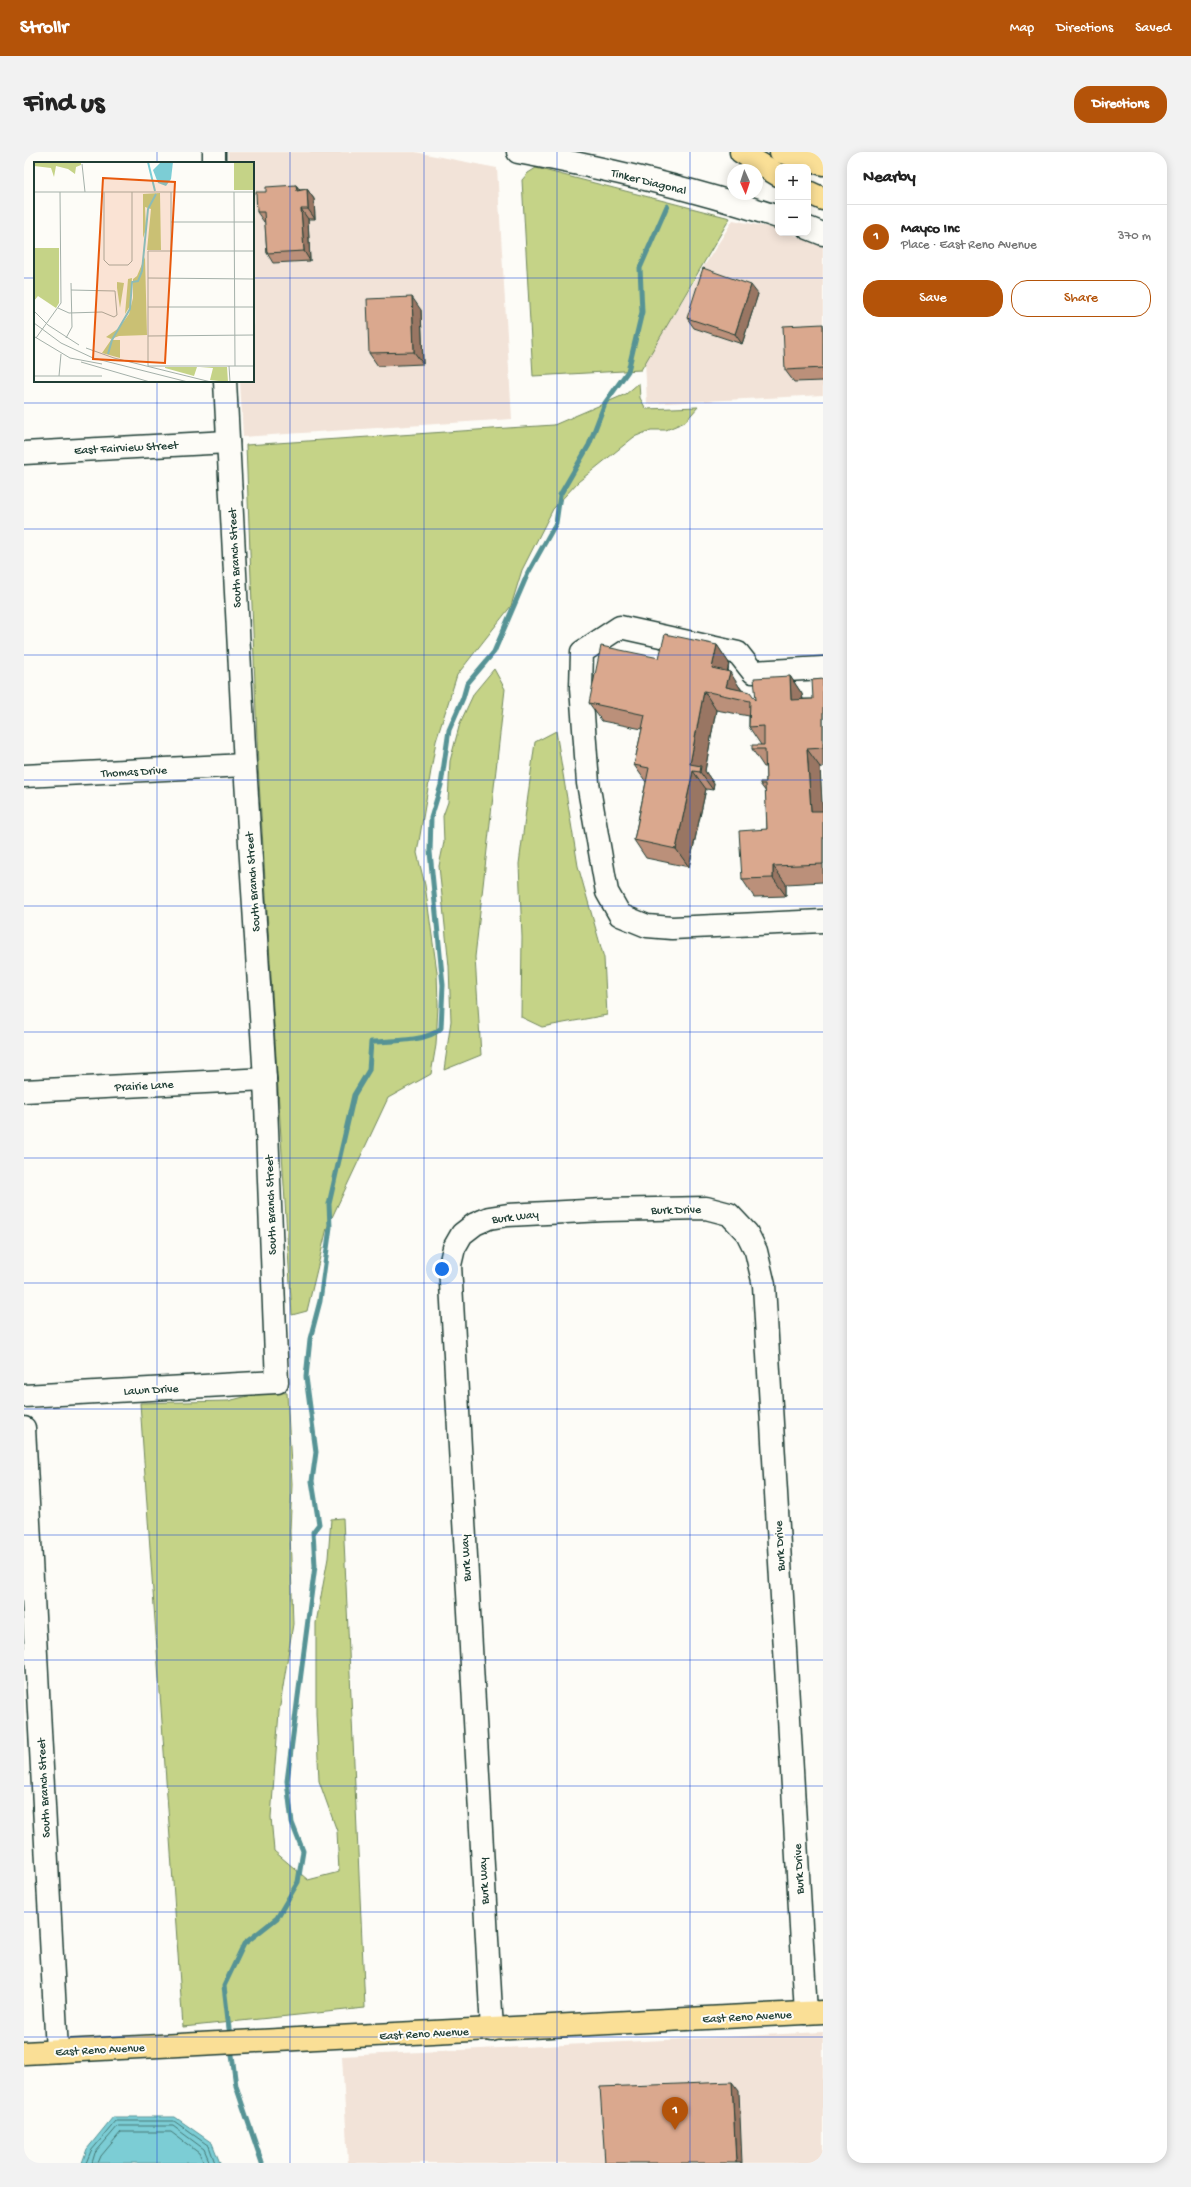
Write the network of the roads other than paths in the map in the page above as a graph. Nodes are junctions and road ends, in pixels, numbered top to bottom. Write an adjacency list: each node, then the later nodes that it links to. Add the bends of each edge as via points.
1 (518, 152): 8 (street, Tinker Diagonal, via 598,168)
2 (741, 152): 5 (main road)
3 (781, 152): 4 (main road)
4 (823, 164)
5 (775, 173)
6 (811, 193): 7 (main road)
7 (823, 199)
8 (775, 216)
9 (811, 229): 10 (street)
10 (823, 234)
11 (225, 382): 12 (street, South Branch Street)
12 (228, 442): 13 (street, East Fairview Street); 15 (street, South Branch Street)
13 (24, 453)
14 (823, 668): 17 (street, via 753,672 738,653 620,628 582,652 581,688 588,783 607,892 620,915 647,926 672,928)
15 (244, 765): 16 (street, Thomas Drive); 18 (street, South Branch Street)
16 (24, 776)
17 (823, 921)
18 (265, 1079): 19 (street, Prairie Lane); 21 (street, South Branch Street)
19 (24, 1091)
20 (604, 1210): 25 (street, Burk Drive, via 706,1208 729,1214 748,1232 756,1251 764,1285); 26 (street, Burk Way, via 489,1218 462,1234 454,1248 450,1266)
21 (277, 1382): 22 (street, Lawn Drive)
22 (24, 1396)
23 (24, 1428): 24 (street, South Branch Street)
24 (31, 1714): 27 (street, South Branch Street)
25 (815, 2013): 26 (main road, East Reno Avenue)
26 (492, 2030): 27 (main road, East Reno Avenue)
27 (57, 2051): 28 (main road, East Reno Avenue)
28 (24, 2053)

